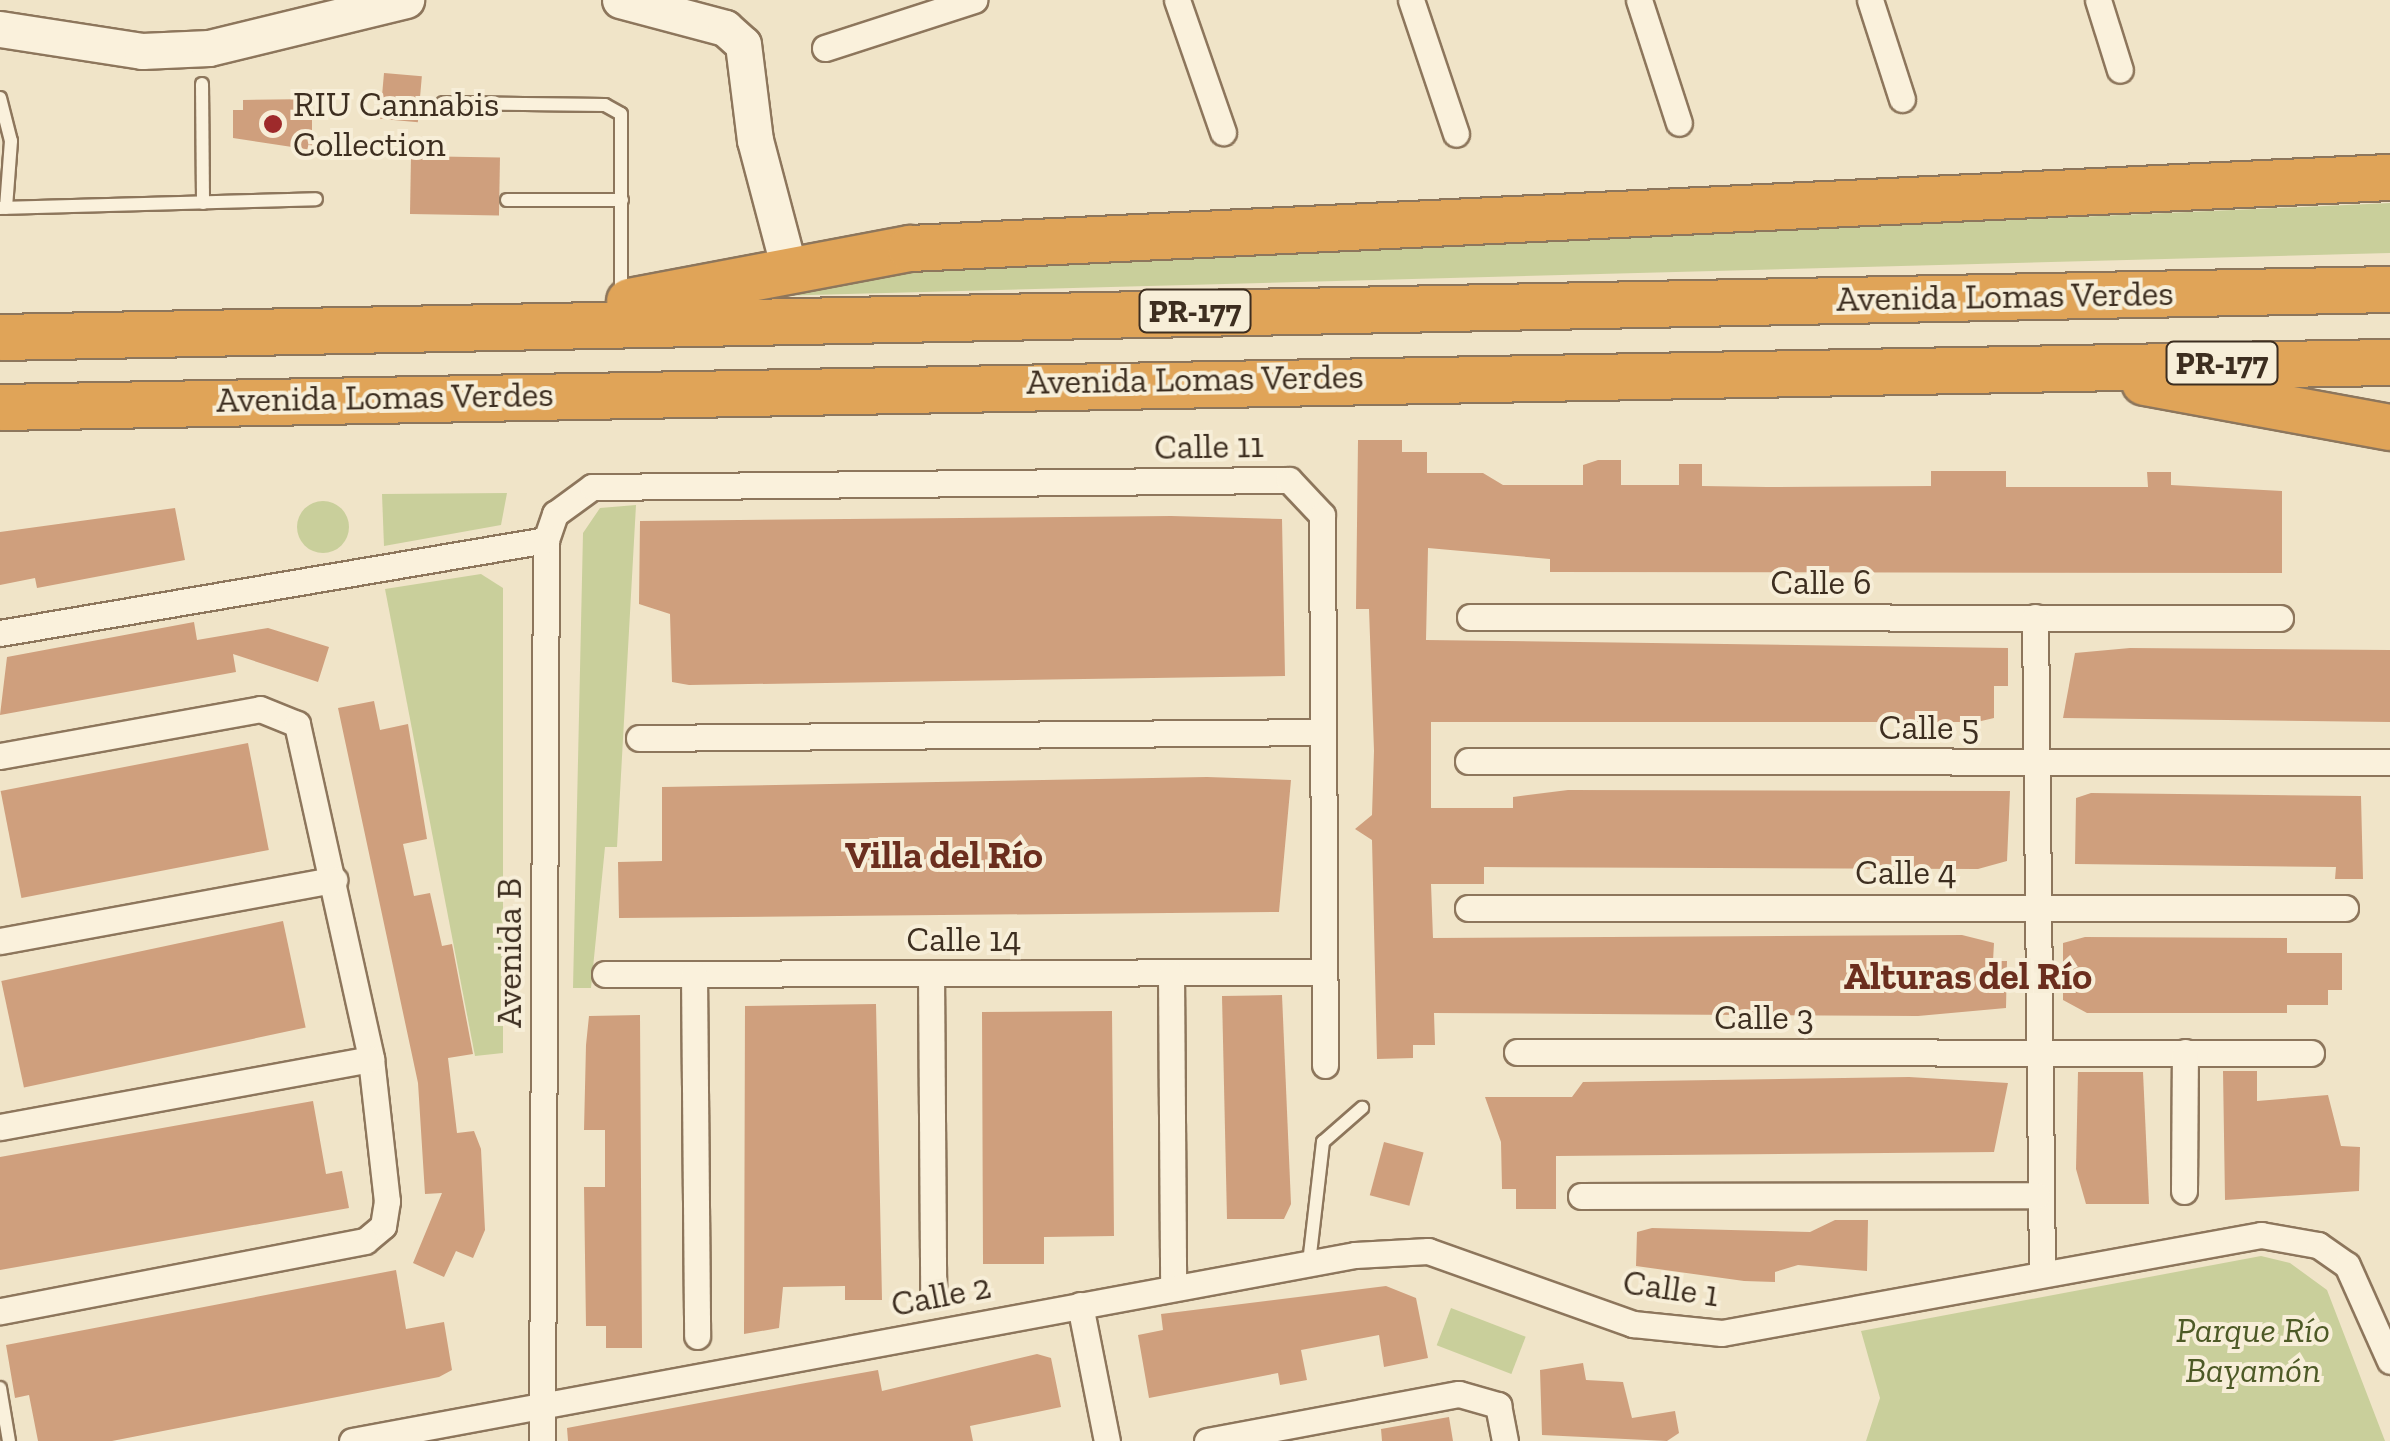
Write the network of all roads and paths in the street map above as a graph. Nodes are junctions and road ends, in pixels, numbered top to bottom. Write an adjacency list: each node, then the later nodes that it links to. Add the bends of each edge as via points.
1 (406, 0): 9 (street, via 209,48 142,51)
2 (620, 0): 25 (street, via 725,28 743,44 755,140)
3 (974, 0): 10 (street)
4 (1178, 0): 17 (street)
5 (1411, 0): 18 (street)
6 (1639, 0): 16 (street)
7 (1870, 0): 14 (street)
8 (2098, 0): 11 (street)
9 (0, 29)
10 (824, 48)
11 (2120, 70)
12 (202, 84): 23 (lane)
13 (0, 98): 24 (lane, via 11,141)
14 (1902, 99)
15 (442, 103): 22 (lane, via 614,109 622,122)
16 (1679, 123)
17 (1223, 132)
18 (1456, 134)
19 (2390, 177): 25 (highway, via 910,248)
20 (316, 199): 23 (lane)
21 (508, 200): 22 (lane)
22 (622, 200): 27 (lane)
23 (203, 203): 24 (lane)
24 (3, 208)
25 (789, 269): 27 (highway)
26 (2390, 289): 28 (highway, Avenida Lomas Verdes / PR-177)
27 (621, 303): 28 (highway)
28 (487, 326): 29 (highway, Avenida Lomas Verdes / PR-177)
29 (0, 337)
30 (2390, 362): 31 (highway, Avenida Lomas Verdes / PR-177)
31 (2054, 363): 32 (highway, Avenida Lomas Verdes / PR-177); 33 (highway)
32 (0, 407)
33 (2390, 428)
34 (546, 540): 38 (street); 39 (street, Calle 11, via 555,514 592,488 1289,480 1322,514); 76 (street, Avenida B)
35 (1470, 617): 36 (street, Calle 6)
36 (2036, 617): 37 (street, Calle 6); 43 (street)
37 (2280, 618)
38 (0, 633)
39 (1322, 732): 40 (street); 50 (street, Calle 11)
40 (640, 738)
41 (0, 756): 45 (street, via 260,708 288,716 300,730)
42 (1468, 760): 43 (street, Calle 5)
43 (2036, 762): 44 (street, Calle 5); 46 (street)
44 (2390, 762)
45 (334, 880): 49 (street); 59 (street)
46 (2036, 907): 47 (street, Calle 4); 48 (street, Calle 4); 56 (street)
47 (1468, 908)
48 (2345, 908)
49 (0, 941)
50 (1323, 972): 54 (street, Calle 14); 60 (street, Calle 11)
51 (932, 973): 53 (street, Calle 14); 54 (street, Calle 14); 70 (street)
52 (605, 974): 53 (street, Calle 14)
53 (694, 974): 73 (street)
54 (1171, 974): 69 (street)
55 (1517, 1052): 56 (street, Calle 3)
56 (2037, 1052): 57 (street, Calle 3); 64 (street)
57 (2185, 1052): 58 (street, Calle 3); 63 (street)
58 (2312, 1053)
59 (370, 1060): 62 (street); 72 (street, via 385,1220 365,1241)
60 (1325, 1065)
61 (1362, 1108): 67 (lane, via 1323,1142)
62 (0, 1127)
63 (2184, 1191)
64 (2037, 1195): 65 (street); 68 (street)
65 (1581, 1196)
66 (1355, 1255): 67 (street, Calle 2); 68 (street, Calle 1, via 1428,1251 1633,1324 1722,1333)
67 (1308, 1263): 69 (street, Calle 2)
68 (2042, 1273): 74 (street, Calle 1, via 2261,1235 2318,1246 2363,1290)
69 (1174, 1288): 71 (street, Calle 2)
70 (933, 1292)
71 (1080, 1305): 76 (street, Calle 2); 81 (street)
72 (0, 1312)
73 (697, 1336)
74 (2390, 1361)
75 (0, 1388): 78 (lane)
76 (542, 1406): 79 (street); 80 (street, Avenida B)
77 (1245, 1438): 82 (street); 83 (street, via 1459,1394 1498,1405)
78 (10, 1441)
79 (352, 1441)
80 (542, 1441)
81 (1107, 1441)
82 (1208, 1441)
83 (1505, 1441)

